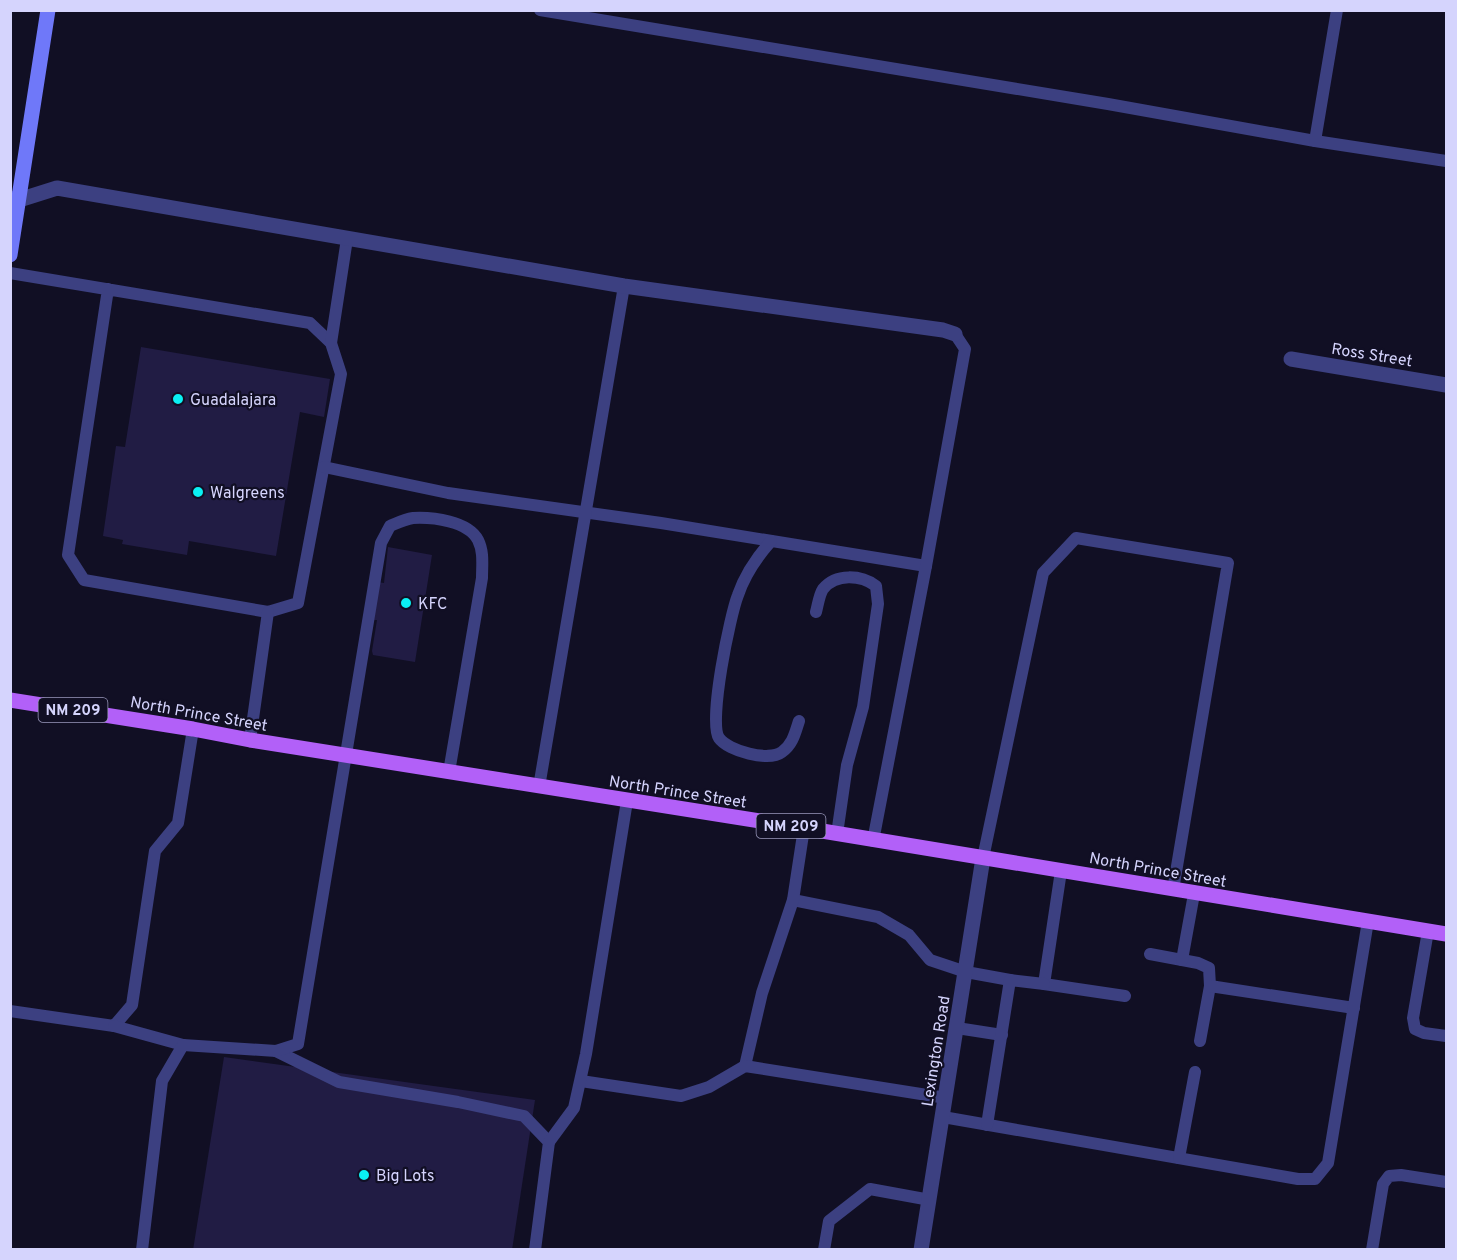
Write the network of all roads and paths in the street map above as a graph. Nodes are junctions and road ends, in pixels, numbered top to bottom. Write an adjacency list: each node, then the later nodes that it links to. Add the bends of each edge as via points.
1 (48, 10): 6 (main road)
2 (540, 10): 4 (lane)
3 (1337, 10): 4 (lane)
4 (1315, 141): 5 (lane)
5 (1446, 161)
6 (15, 199): 7 (street, via 57,188); 8 (main road)
7 (347, 239): 10 (street); 13 (lane)
8 (10, 255)
9 (10, 273): 11 (lane)
10 (624, 286): 12 (street); 17 (lane)
11 (108, 289): 13 (lane, via 310,323); 20 (lane, via 68,555 84,580)
12 (955, 334): 19 (lane, via 965,349)
13 (331, 343): 16 (lane, via 341,375)
14 (1291, 359): 15 (street, Ross Street)
15 (1446, 385)
16 (324, 467): 17 (lane, via 448,493); 20 (lane, via 298,603)
17 (585, 513): 18 (lane); 28 (lane)
18 (771, 541): 19 (lane); 23 (lane, via 752,564 737,596 718,688 715,723 719,738 735,750 765,755 785,750 794,740)
19 (926, 566): 32 (lane)
20 (268, 612): 25 (lane)
21 (816, 612): 31 (lane, via 822,591 832,580 848,577 876,586 878,604 863,707 847,765)
22 (10, 700): 24 (main road, North Prince Street / NM 209)
23 (799, 721)
24 (193, 729): 25 (main road, North Prince Street / NM 209); 50 (lane, via 178,823 155,851 132,1005)
25 (250, 740): 26 (main road, North Prince Street / NM 209)
26 (344, 755): 27 (main road, North Prince Street / NM 209); 27 (lane, via 381,543 390,526 410,518 436,519 466,528 478,538 483,552); 56 (lane, via 298,1044)
27 (449, 772): 28 (main road, North Prince Street / NM 209)
28 (539, 787): 29 (main road, North Prince Street / NM 209)
29 (627, 801): 30 (main road, North Prince Street / NM 209); 59 (lane)
30 (804, 828): 31 (main road, North Prince Street / NM 209); 37 (lane)
31 (837, 834): 32 (main road, North Prince Street / NM 209)
32 (873, 841): 33 (main road, North Prince Street / NM 209)
33 (983, 858): 34 (main road, North Prince Street / NM 209); 35 (lane, via 1043,573 1076,538 1228,562); 43 (street, Lexington Road)
34 (1061, 871): 35 (main road, North Prince Street / NM 209); 45 (lane)
35 (1173, 890): 36 (main road, North Prince Street / NM 209)
36 (1194, 894): 38 (main road, North Prince Street / NM 209); 42 (lane)
37 (793, 900): 43 (lane, via 879,917 909,935 930,960); 57 (lane, via 762,993)
38 (1368, 921): 39 (main road, North Prince Street / NM 209); 48 (lane)
39 (1428, 931): 40 (main road, North Prince Street / NM 209); 53 (lane, via 1413,1018 1415,1029)
40 (1446, 934)
41 (1150, 954): 42 (lane)
42 (1182, 960): 46 (lane, via 1209,968)
43 (966, 972): 44 (lane); 51 (street, Lexington Road)
44 (1010, 980): 45 (lane); 52 (lane)
45 (1044, 984): 47 (lane)
46 (1210, 986): 48 (lane); 54 (lane)
47 (1125, 996)
48 (1354, 1008): 64 (lane, via 1328,1163 1315,1179)
49 (10, 1011): 50 (lane)
50 (114, 1026): 55 (lane)
51 (957, 1028): 52 (lane); 60 (street, Lexington Road)
52 (1002, 1035): 62 (lane)
53 (1446, 1036)
54 (1200, 1041)
55 (183, 1045): 56 (lane); 67 (lane, via 162,1081)
56 (276, 1051): 63 (lane, via 339,1082 524,1116)
57 (745, 1066): 59 (lane, via 709,1087 681,1096); 60 (lane)
58 (1195, 1072): 64 (lane)
59 (581, 1081): 63 (lane, via 574,1108)
60 (946, 1098): 61 (street, Lexington Road)
61 (943, 1117): 62 (lane); 66 (street, Lexington Road)
62 (987, 1125): 64 (lane)
63 (549, 1142): 68 (lane)
64 (1179, 1158)
65 (1446, 1182): 71 (lane, via 1389,1176 1383,1184)
66 (930, 1200): 69 (lane, via 870,1189 829,1221); 70 (street, Lexington Road)
67 (142, 1250)
68 (535, 1250)
69 (824, 1250)
70 (921, 1250)
71 (1372, 1250)

